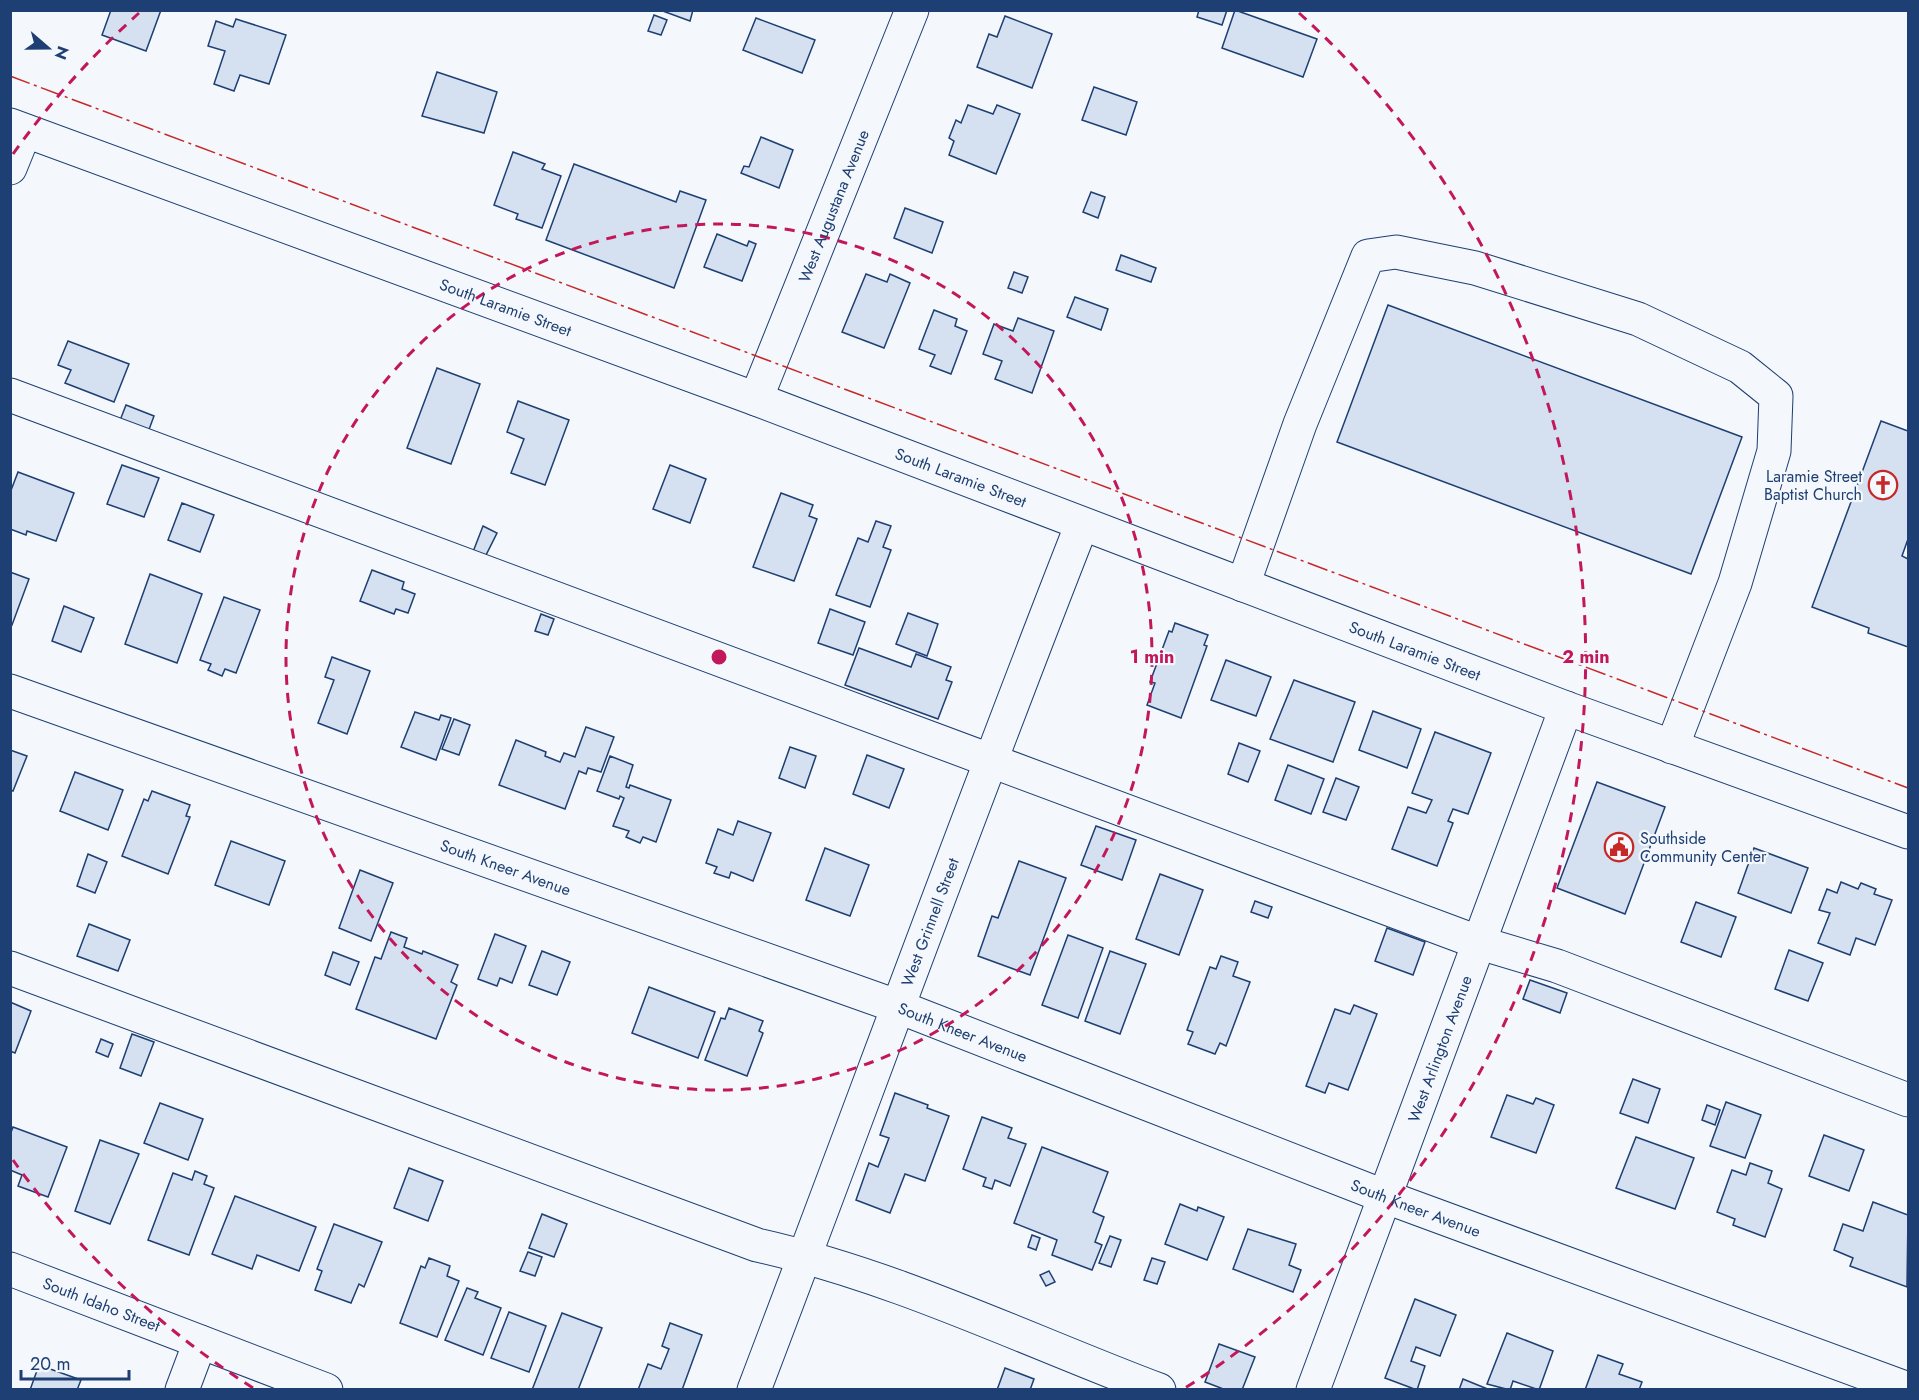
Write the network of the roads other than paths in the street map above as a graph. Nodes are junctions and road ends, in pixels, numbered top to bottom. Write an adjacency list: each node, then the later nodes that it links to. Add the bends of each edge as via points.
1 (912, 10): 5 (street, West Augustana Avenue)
2 (18, 128): 3 (street); 5 (street, South Laramie Street)
3 (10, 168)
4 (10, 396): 11 (street)
5 (756, 399): 6 (street, South Laramie Street)
6 (1082, 524): 7 (street, South Laramie Street); 11 (street, West Grinnell Street)
7 (1243, 585): 9 (street, South Laramie Street); 10 (street, via 1300,424 1368,256 1396,252 1475,268 1638,319 1740,367 1776,396 1774,451 1755,517 1735,583)
8 (10, 692): 15 (street, South Kneer Avenue)
9 (1566, 708): 10 (street, South Laramie Street); 13 (street, West Arlington Avenue)
10 (1672, 747): 12 (street, South Laramie Street)
11 (990, 759): 13 (street); 15 (street, West Grinnell Street)
12 (1908, 832)
13 (1480, 943): 16 (street, via 1557,966); 17 (street, West Arlington Avenue)
14 (10, 968): 18 (street, via 757,1245)
15 (899, 1007): 17 (street, South Kneer Avenue); 18 (street, West Grinnell Street)
16 (1908, 1100)
17 (1386, 1197): 25 (street, West Arlington Avenue); 26 (street, South Kneer Avenue)
18 (805, 1256): 23 (street, West Grinnell Street); 24 (street)
19 (10, 1269): 20 (street, South Idaho Street)
20 (200, 1342): 21 (street); 22 (street, South Idaho Street)
21 (182, 1389)
22 (326, 1389)
23 (754, 1389)
24 (1159, 1389)
25 (1313, 1389)
26 (1908, 1389)

